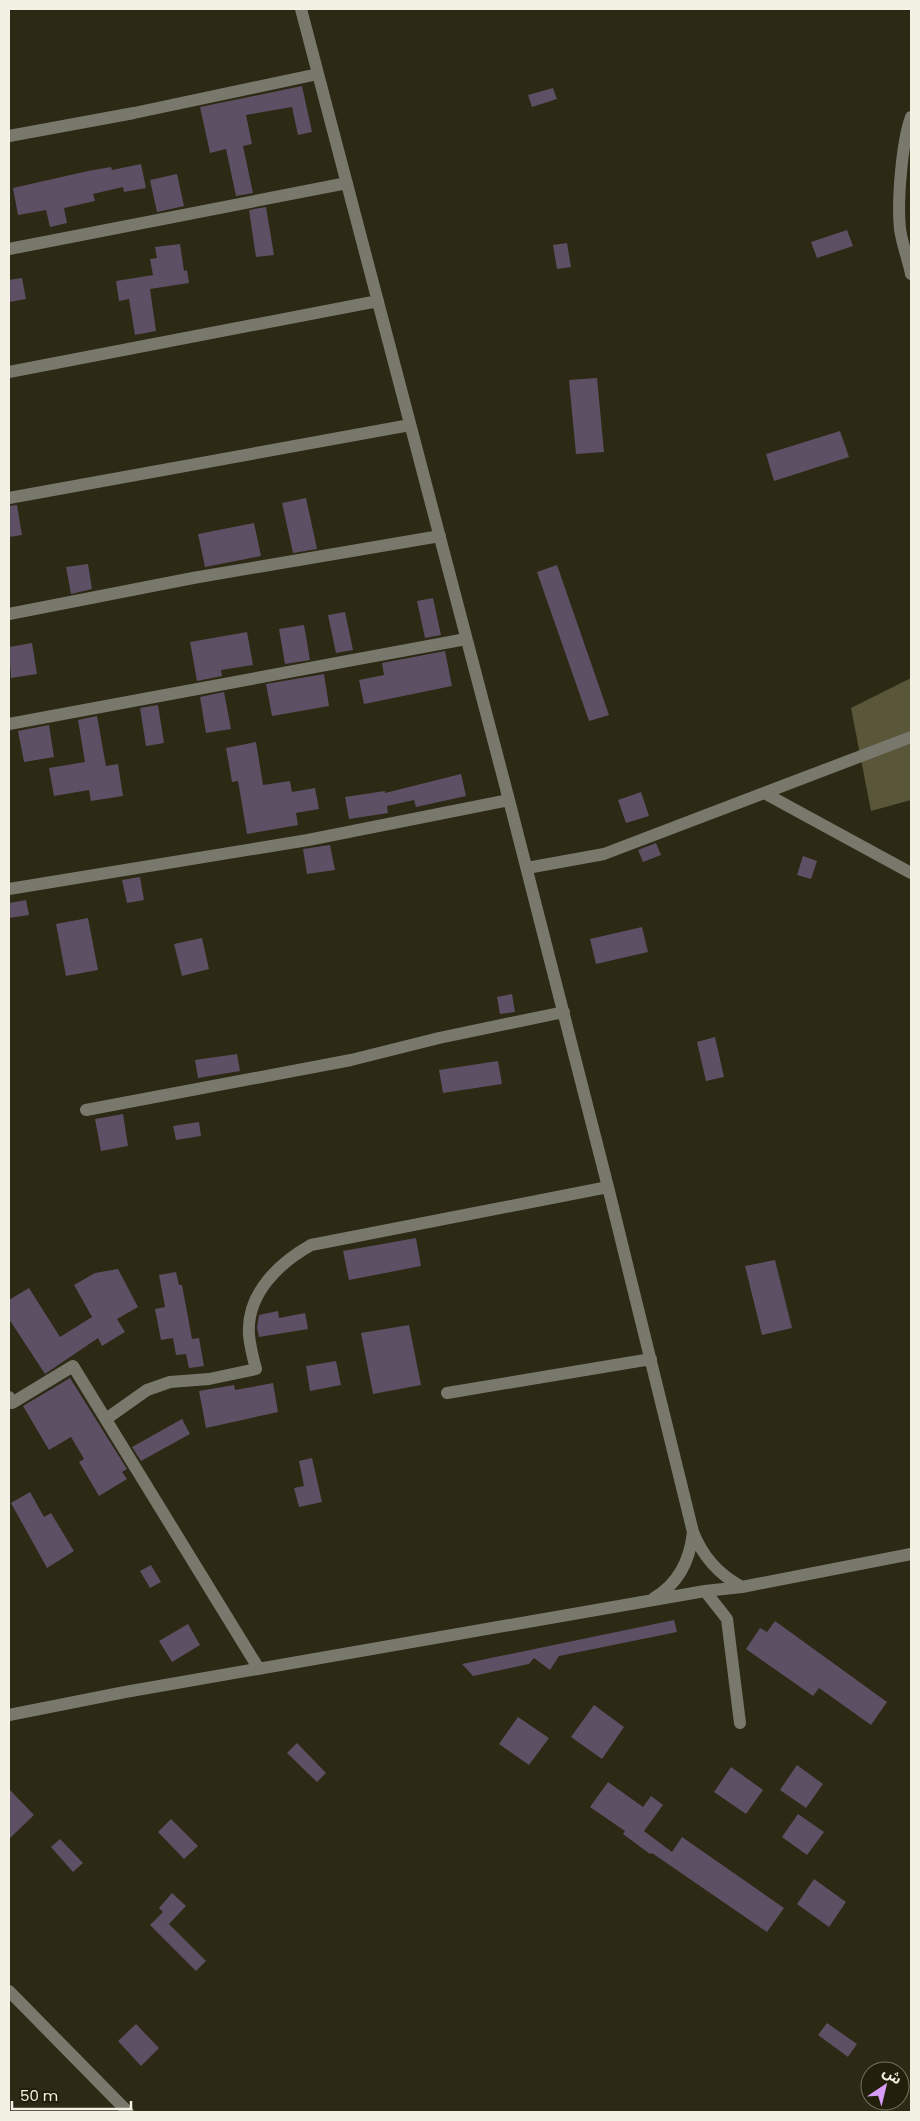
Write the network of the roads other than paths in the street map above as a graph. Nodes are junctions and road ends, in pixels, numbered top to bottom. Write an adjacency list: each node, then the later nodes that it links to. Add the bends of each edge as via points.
1 (300, 9): 2 (street)
2 (318, 74): 4 (street); 5 (street)
3 (911, 117): 7 (street, via 900,176 900,228)
4 (9, 136)
5 (347, 182): 6 (street); 8 (street)
6 (9, 249)
7 (911, 274)
8 (378, 301): 9 (street); 10 (street)
9 (9, 372)
10 (410, 425): 11 (street); 12 (street)
11 (9, 498)
12 (440, 536): 13 (street, via 193,578); 14 (street)
13 (9, 614)
14 (466, 639): 15 (street); 18 (street)
15 (9, 724)
16 (911, 737): 17 (street)
17 (766, 794): 19 (street, via 604,854); 20 (street)
18 (510, 800): 19 (street); 21 (street, via 308,840)
19 (527, 868): 22 (street)
20 (911, 873)
21 (9, 889)
22 (564, 1012): 23 (street, via 351,1060); 24 (street)
23 (86, 1110)
24 (608, 1187): 25 (street); 28 (street, via 312,1245 291,1256 269,1278 252,1306 249,1334 256,1369 209,1379 170,1382 147,1390)
25 (651, 1359): 26 (street); 29 (street)
26 (448, 1393)
27 (9, 1397): 28 (street, via 12,1403 73,1366)
28 (106, 1419): 34 (street)
29 (693, 1532): 31 (street, via 720,1573); 33 (street, via 684,1567 669,1587)
30 (911, 1554): 31 (street)
31 (742, 1587): 32 (street)
32 (705, 1591): 33 (street); 36 (street, via 727,1619)
33 (649, 1601): 34 (street)
34 (259, 1669): 35 (street)
35 (9, 1715)
36 (740, 1723)
37 (9, 1991): 38 (street)
38 (128, 2112)

